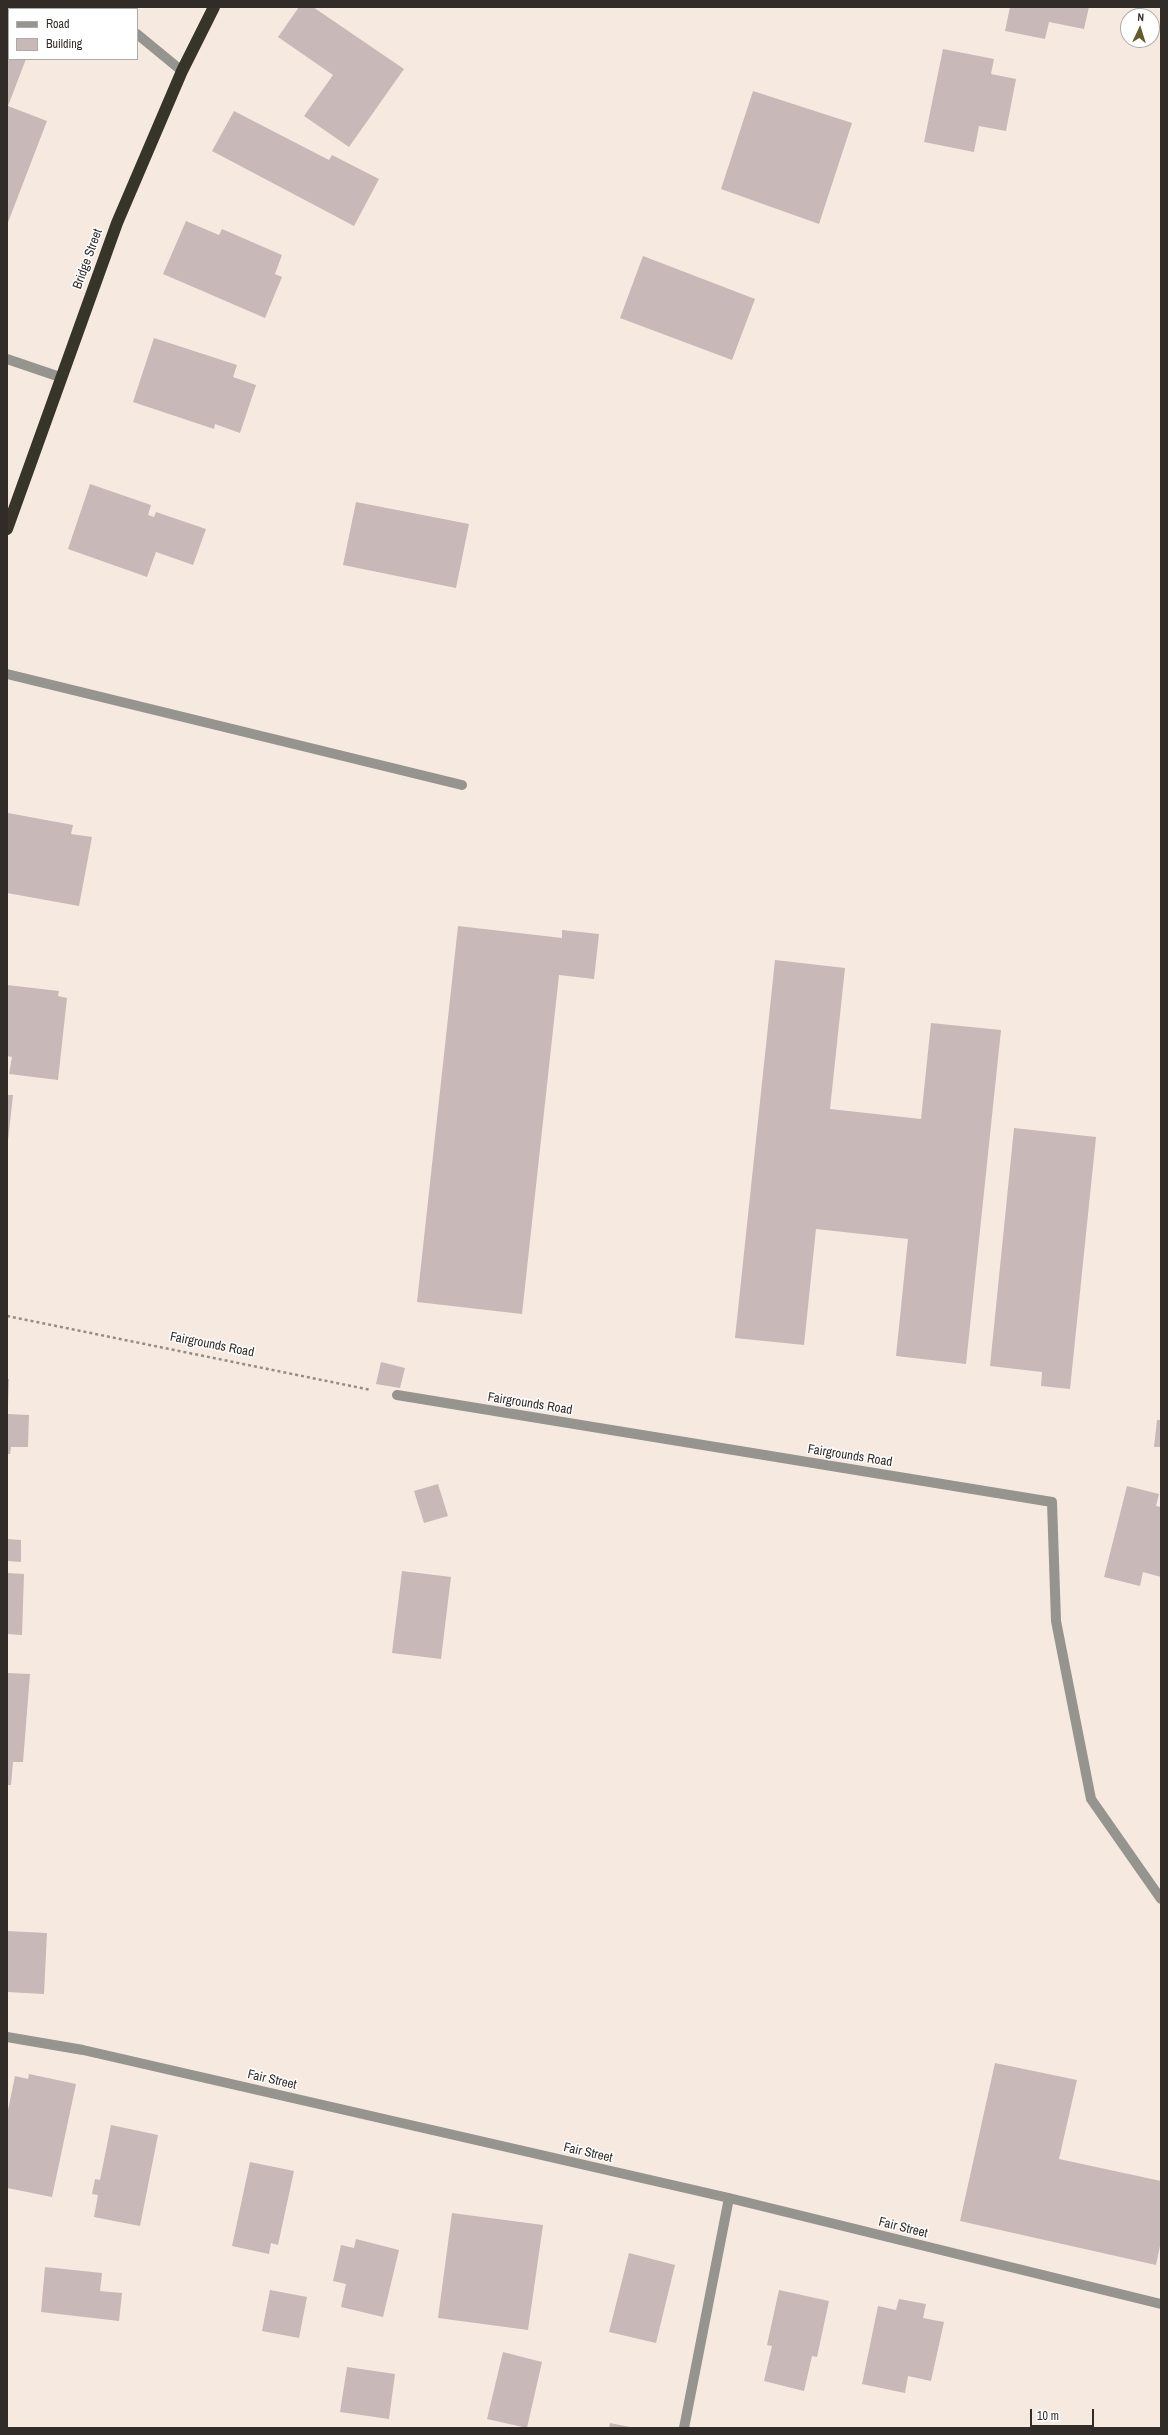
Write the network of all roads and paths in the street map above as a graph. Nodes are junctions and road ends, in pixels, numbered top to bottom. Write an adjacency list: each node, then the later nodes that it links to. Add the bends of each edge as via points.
1 (214, 7): 3 (highway, Bridge Street)
2 (138, 35): 3 (street)
3 (182, 71): 5 (highway, Bridge Street, via 117,223)
4 (7, 358): 5 (street)
5 (60, 377): 6 (highway, Bridge Street)
6 (7, 529)
7 (7, 674): 8 (street)
8 (462, 785)
9 (7, 1316): 10 (path, Fairgrounds Road)
10 (397, 1395): 11 (street, Fairgrounds Road, via 1052,1502 1056,1621 1091,1799)
11 (1161, 1899)
12 (7, 2037): 13 (street, Fair Street, via 83,2050)
13 (728, 2198): 14 (street, Fair Street); 15 (street)
14 (1161, 2304)
15 (684, 2428)

